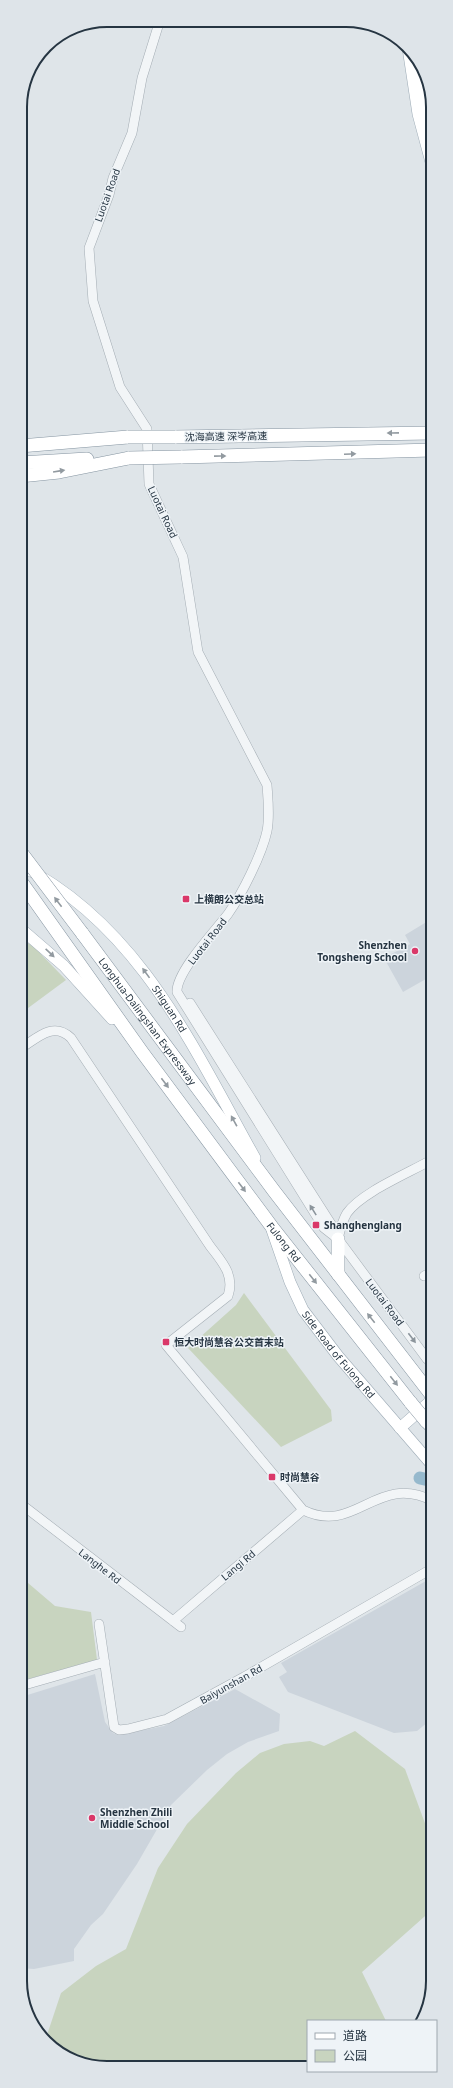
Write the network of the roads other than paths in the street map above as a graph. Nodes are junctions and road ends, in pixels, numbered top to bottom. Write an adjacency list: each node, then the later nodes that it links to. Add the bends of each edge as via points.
1 (158, 27): 21 (street, Luotai Road, via 142,78 132,133 113,178 89,248 93,301 120,387 147,429 149,484 183,558 198,652 267,785 269,808 262,848 249,876 229,912 184,971 178,984 331,1224)
2 (410, 58): 5 (main road, via 418,114)
3 (421, 78): 4 (main road)
4 (426, 109)
5 (426, 144)
6 (426, 433): 7 (highway, 沈海高速 深岑高速, one-way to 7, bridge, via 128,437)
7 (27, 445)
8 (426, 450): 9 (highway, 沈海高速 深岑高速, one-way to 8, bridge)
9 (129, 458): 10 (highway); 11 (highway, one-way to 9, via 59,472)
10 (27, 463)
11 (27, 475)
12 (27, 860): 19 (highway, Longhua-Dalingshan Expressway, one-way to 12, bridge)
13 (27, 869): 19 (main road, Shiguan Rd, one-way to 13, via 187,1036 135,958 114,934 65,891)
14 (27, 890): 17 (highway, Longhua-Dalingshan Expressway)
15 (27, 934): 17 (main road, one-way to 17, via 64,966)
16 (27, 1044): 31 (street, via 49,1030 58,1030 71,1038 228,1270 230,1289 224,1301 166,1345)
17 (142, 1052): 20 (highway, Fulong Rd, one-way to 20)
18 (426, 1163): 21 (street, via 361,1199 346,1215)
19 (274, 1191): 22 (highway)
20 (272, 1227): 26 (highway, Fulong Rd, one-way to 26, bridge); 27 (main road, Side Road of Fulong Rd, via 290,1282 303,1310)
21 (338, 1239): 22 (highway); 23 (street, Luotai Road, one-way to 23)
22 (338, 1274): 24 (highway, one-way to 22)
23 (426, 1358)
24 (426, 1386)
25 (426, 1398): 27 (main road)
26 (426, 1420)
27 (400, 1428): 28 (main road, Side Road of Fulong Rd)
28 (426, 1458)
29 (426, 1498): 31 (street, via 402,1492 380,1498 344,1515 322,1517)
30 (27, 1509): 33 (street, Langhe Rd)
31 (303, 1510): 33 (street, Langi Rd)
32 (426, 1572): 36 (street, Baiyunshan Rd, via 244,1677 156,1723 116,1729)
33 (172, 1621): 35 (street, Langhe Rd)
34 (99, 1624): 36 (street, Baiyunshan Rd)
35 (181, 1627)
36 (105, 1662): 37 (street)
37 (27, 1684)

